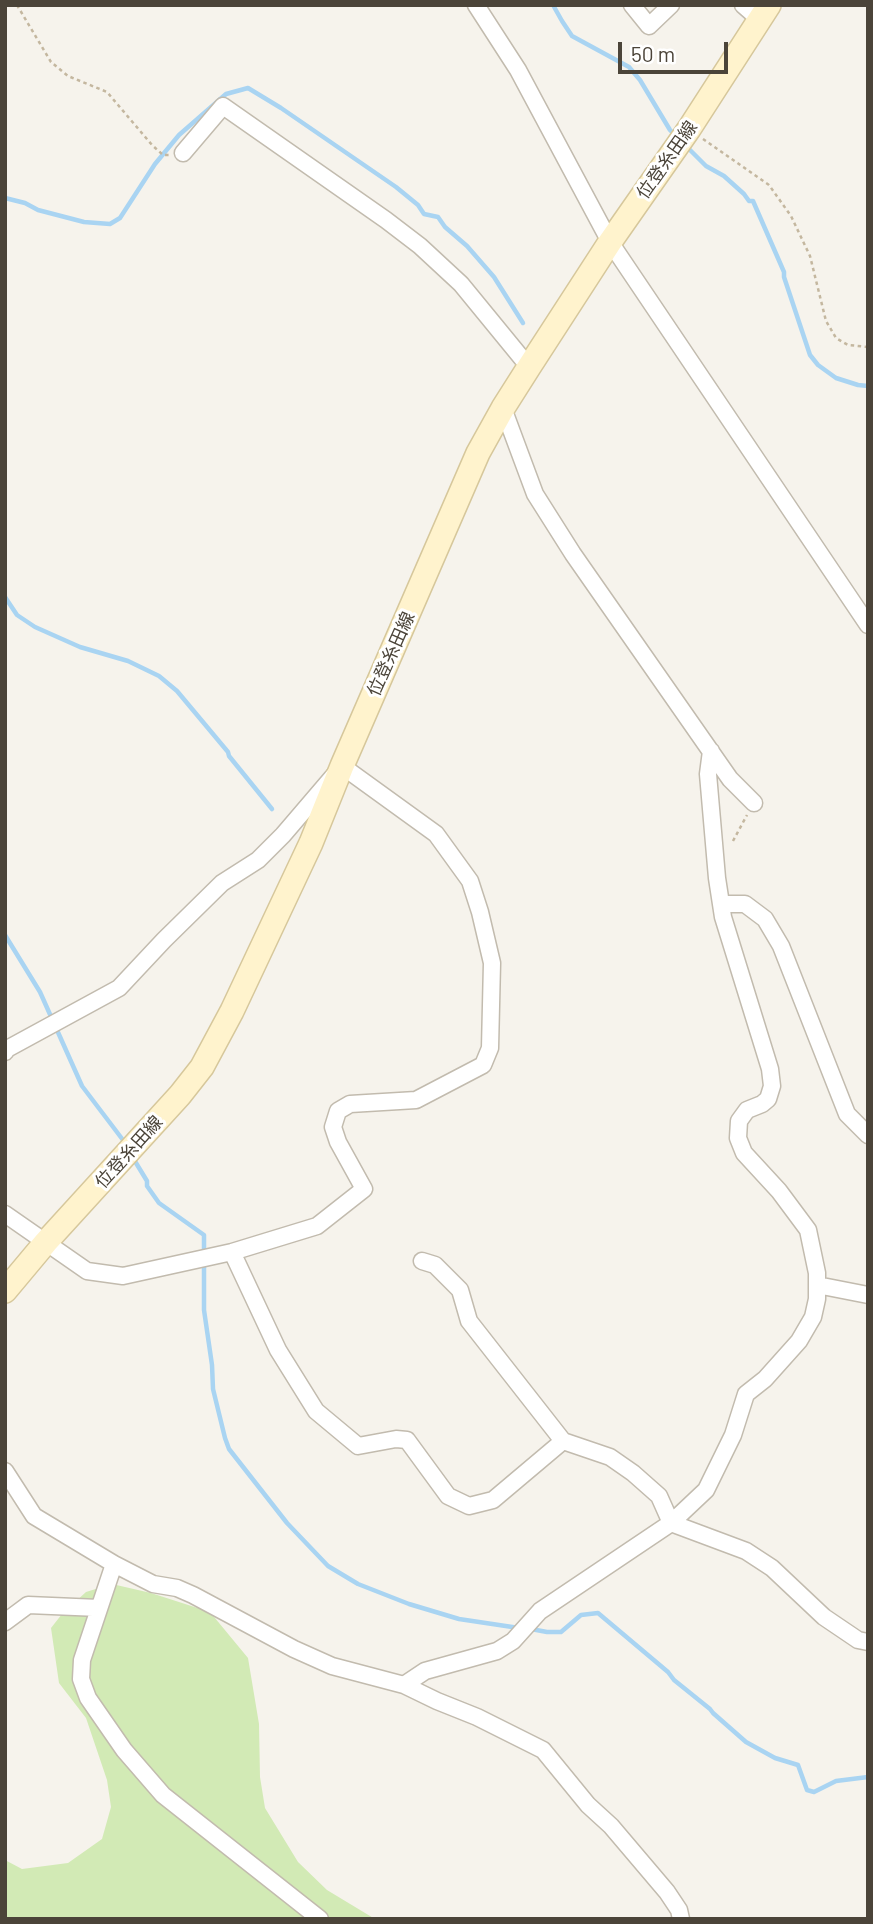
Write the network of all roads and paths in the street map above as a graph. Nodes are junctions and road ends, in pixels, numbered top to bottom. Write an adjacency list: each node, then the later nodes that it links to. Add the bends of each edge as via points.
1 (17, 5): 7 (path, via 51,62 68,76 107,92 163,155)
2 (476, 5): 8 (street, via 518,70)
3 (632, 5): 4 (street, via 649,26)
4 (671, 5)
5 (757, 10): 6 (main road, 位登糸田線)
6 (689, 129): 8 (main road, 位登糸田線); 9 (path, via 769,185 791,216 810,256 826,321 836,338)
7 (183, 153): 10 (street, via 223,106 420,246 461,284)
8 (610, 242): 10 (main road, 位登糸田線); 12 (street)
9 (868, 347)
10 (528, 367): 11 (main road, 位登糸田線)
11 (503, 408): 13 (street, via 536,494); 14 (main road, 位登糸田線, via 478,453)
12 (868, 625)
13 (711, 751): 15 (street); 17 (street, via 708,774)
14 (342, 766): 18 (street, via 258,860 222,883 119,988); 21 (main road, 位登糸田線, via 299,867 202,1067); 22 (street, via 436,834 470,881 492,963 490,1048 483,1065 416,1100 350,1104 338,1111 333,1127 364,1189 317,1226)
15 (754, 803): 16 (path)
16 (733, 841)
17 (721, 904): 19 (street, via 745,904 765,919 781,946 847,1114); 24 (street, via 772,1086 768,1099 747,1110 739,1121 738,1138 744,1153 808,1230)
18 (6, 1046)
19 (868, 1135)
20 (5, 1214): 21 (street)
21 (47, 1242): 22 (street, via 87,1271 123,1276); 25 (main road, 位登糸田線)
22 (232, 1252): 27 (street, via 278,1350 316,1411 358,1446 407,1440 448,1496 469,1506 493,1500)
23 (422, 1261): 27 (street, via 435,1265 460,1290 469,1321)
24 (817, 1285): 26 (street); 29 (street, via 813,1317 799,1341 746,1394 733,1435 706,1489)
25 (5, 1291)
26 (868, 1295)
27 (564, 1441): 29 (street, via 610,1457 633,1473 659,1496)
28 (5, 1471): 30 (street, via 34,1516)
29 (671, 1523): 33 (street, via 747,1551 824,1617); 34 (street, via 540,1611 513,1641 497,1651 425,1671)
30 (114, 1564): 31 (street); 34 (street, via 153,1584 193,1595 332,1666)
31 (99, 1608): 32 (street, via 28,1605); 35 (street, via 82,1660 81,1679 88,1698 117,1740 163,1795)
32 (5, 1622)
33 (868, 1642)
34 (404, 1685): 36 (street, via 543,1750 667,1892)
35 (320, 1919)
36 (681, 1919)

